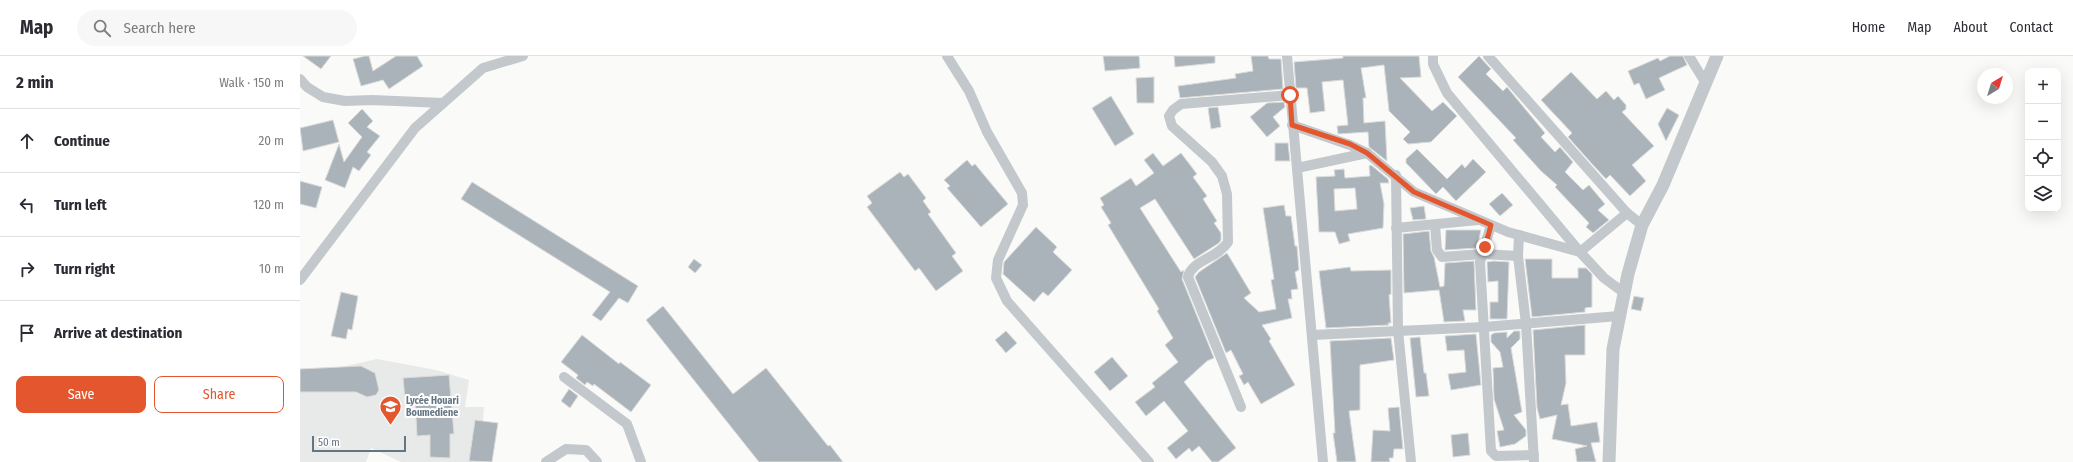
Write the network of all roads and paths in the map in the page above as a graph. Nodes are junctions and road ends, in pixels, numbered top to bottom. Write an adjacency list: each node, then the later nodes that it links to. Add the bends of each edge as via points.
1 (947, 56): 40 (street, via 969,91 987,132 1022,193 1023,205 998,260 996,278 1007,301)
2 (1287, 56): 11 (street)
3 (1433, 56): 24 (street, via 1433,64 1447,93)
4 (1488, 56): 17 (street)
5 (1689, 56): 10 (street)
6 (1716, 56): 10 (street)
7 (519, 57): 8 (street)
8 (494, 60): 12 (street)
9 (300, 79): 12 (street, via 323,97 345,101)
10 (1705, 82): 21 (street, via 1663,185)
11 (1290, 95): 13 (street); 35 (street, via 1181,104 1169,116 1172,126 1222,176 1227,194 1228,242 1218,254 1193,266 1188,277)
12 (443, 103): 27 (street, via 416,128)
13 (1292, 125): 14 (street, via 1350,144); 15 (street)
14 (1367, 153): 15 (street); 16 (street)
15 (1297, 168): 33 (street)
16 (1396, 175): 18 (street, via 1414,192); 22 (street)
17 (1627, 213): 21 (street); 24 (street)
18 (1479, 220): 19 (street); 20 (street)
19 (1435, 225): 22 (street); 25 (street, via 1439,255 1442,257)
20 (1491, 225): 23 (street); 25 (street)
21 (1642, 225): 28 (street)
22 (1396, 228): 32 (street)
23 (1519, 235): 24 (street); 26 (street)
24 (1580, 252): 28 (street, via 1604,278)
25 (1483, 254): 26 (street); 31 (street, via 1480,262)
26 (1518, 256): 30 (street)
27 (300, 280)
28 (1623, 292): 29 (street)
29 (1619, 316): 30 (street); 43 (street, via 1613,349)
30 (1526, 324): 31 (street); 36 (street)
31 (1484, 327): 32 (street); 36 (street, via 1491,451 1496,456)
32 (1398, 330): 33 (street); 42 (street)
33 (1312, 335): 41 (street)
34 (564, 377): 39 (street, via 627,424)
35 (1241, 408)
36 (1534, 459)
37 (546, 462): 38 (street, via 566,449 586,450)
38 (597, 462)
39 (641, 462)
40 (1149, 462)
41 (1323, 462)
42 (1412, 462)
43 (1610, 462)

